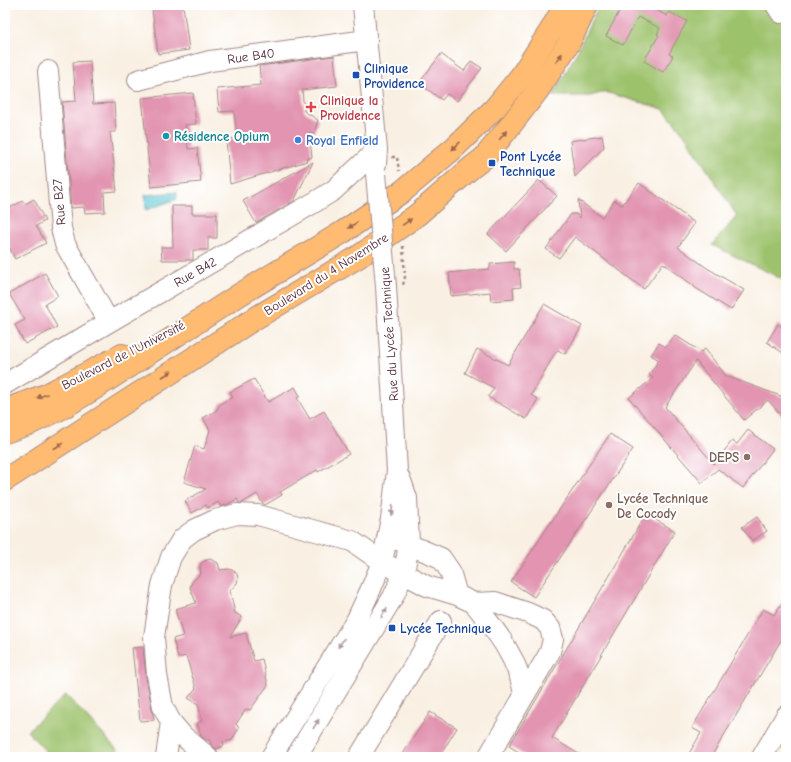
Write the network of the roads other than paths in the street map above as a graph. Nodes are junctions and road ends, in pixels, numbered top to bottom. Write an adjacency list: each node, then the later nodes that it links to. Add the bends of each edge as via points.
1 (363, 5): 4 (street, Rue du Lycée Technique)
2 (565, 5): 8 (main road, Boulevard du 4 Novembre, one-way to 8, via 521,76 495,108 454,148 403,191)
3 (587, 5): 13 (main road, Boulevard du 4 Novembre, one-way to 3, via 254,319 358,257 416,215 484,158 538,90 569,43)
4 (367, 40): 6 (street, Rue B40, via 210,61); 7 (street, Rue du Lycée Technique)
5 (48, 71): 9 (street, Rue B27, via 61,228 65,244)
6 (138, 80)
7 (377, 150): 9 (street, Rue B42, via 334,190 316,202); 16 (street, Rue du Lycée Technique, bridge, via 376,174 386,286)
8 (239, 295): 11 (main road, Boulevard du 4 Novembre); 12 (main road, Boulevard de l'Université, one-way to 12, via 46,394)
9 (109, 322): 10 (street, Rue B42)
10 (5, 384)
11 (92, 390): 13 (main road); 14 (main road, Boulevard du 4 Novembre, via 31,423)
12 (5, 410)
13 (107, 415): 15 (main road, Boulevard du 4 Novembre, one-way to 13)
14 (5, 432)
15 (25, 467): 17 (main road); 18 (main road, Boulevard du 4 Novembre)
16 (397, 471): 19 (street, one-way to 19); 21 (street, via 407,498)
17 (5, 475)
18 (5, 480)
19 (388, 536): 20 (street); 21 (street); 22 (street)
20 (352, 540): 22 (street); 28 (street, via 258,515 237,514 215,520 182,539 162,585 154,637 163,707)
21 (409, 544): 23 (street); 24 (street, via 440,558)
22 (382, 562): 23 (street); 32 (street, one-way to 32, via 357,619)
23 (404, 574): 24 (street, via 427,586); 33 (street, one-way to 23, via 393,597)
24 (465, 599): 26 (street, via 504,642 516,666); 26 (street, via 495,602 528,613 543,620 550,628 553,639 550,652)
25 (441, 621): 34 (street)
26 (524, 695): 29 (street)
27 (786, 716): 35 (street)
28 (171, 722): 30 (street); 31 (street)
29 (493, 755)
30 (166, 757)
31 (208, 757)
32 (271, 757)
33 (296, 757)
34 (359, 757)
35 (762, 757)

